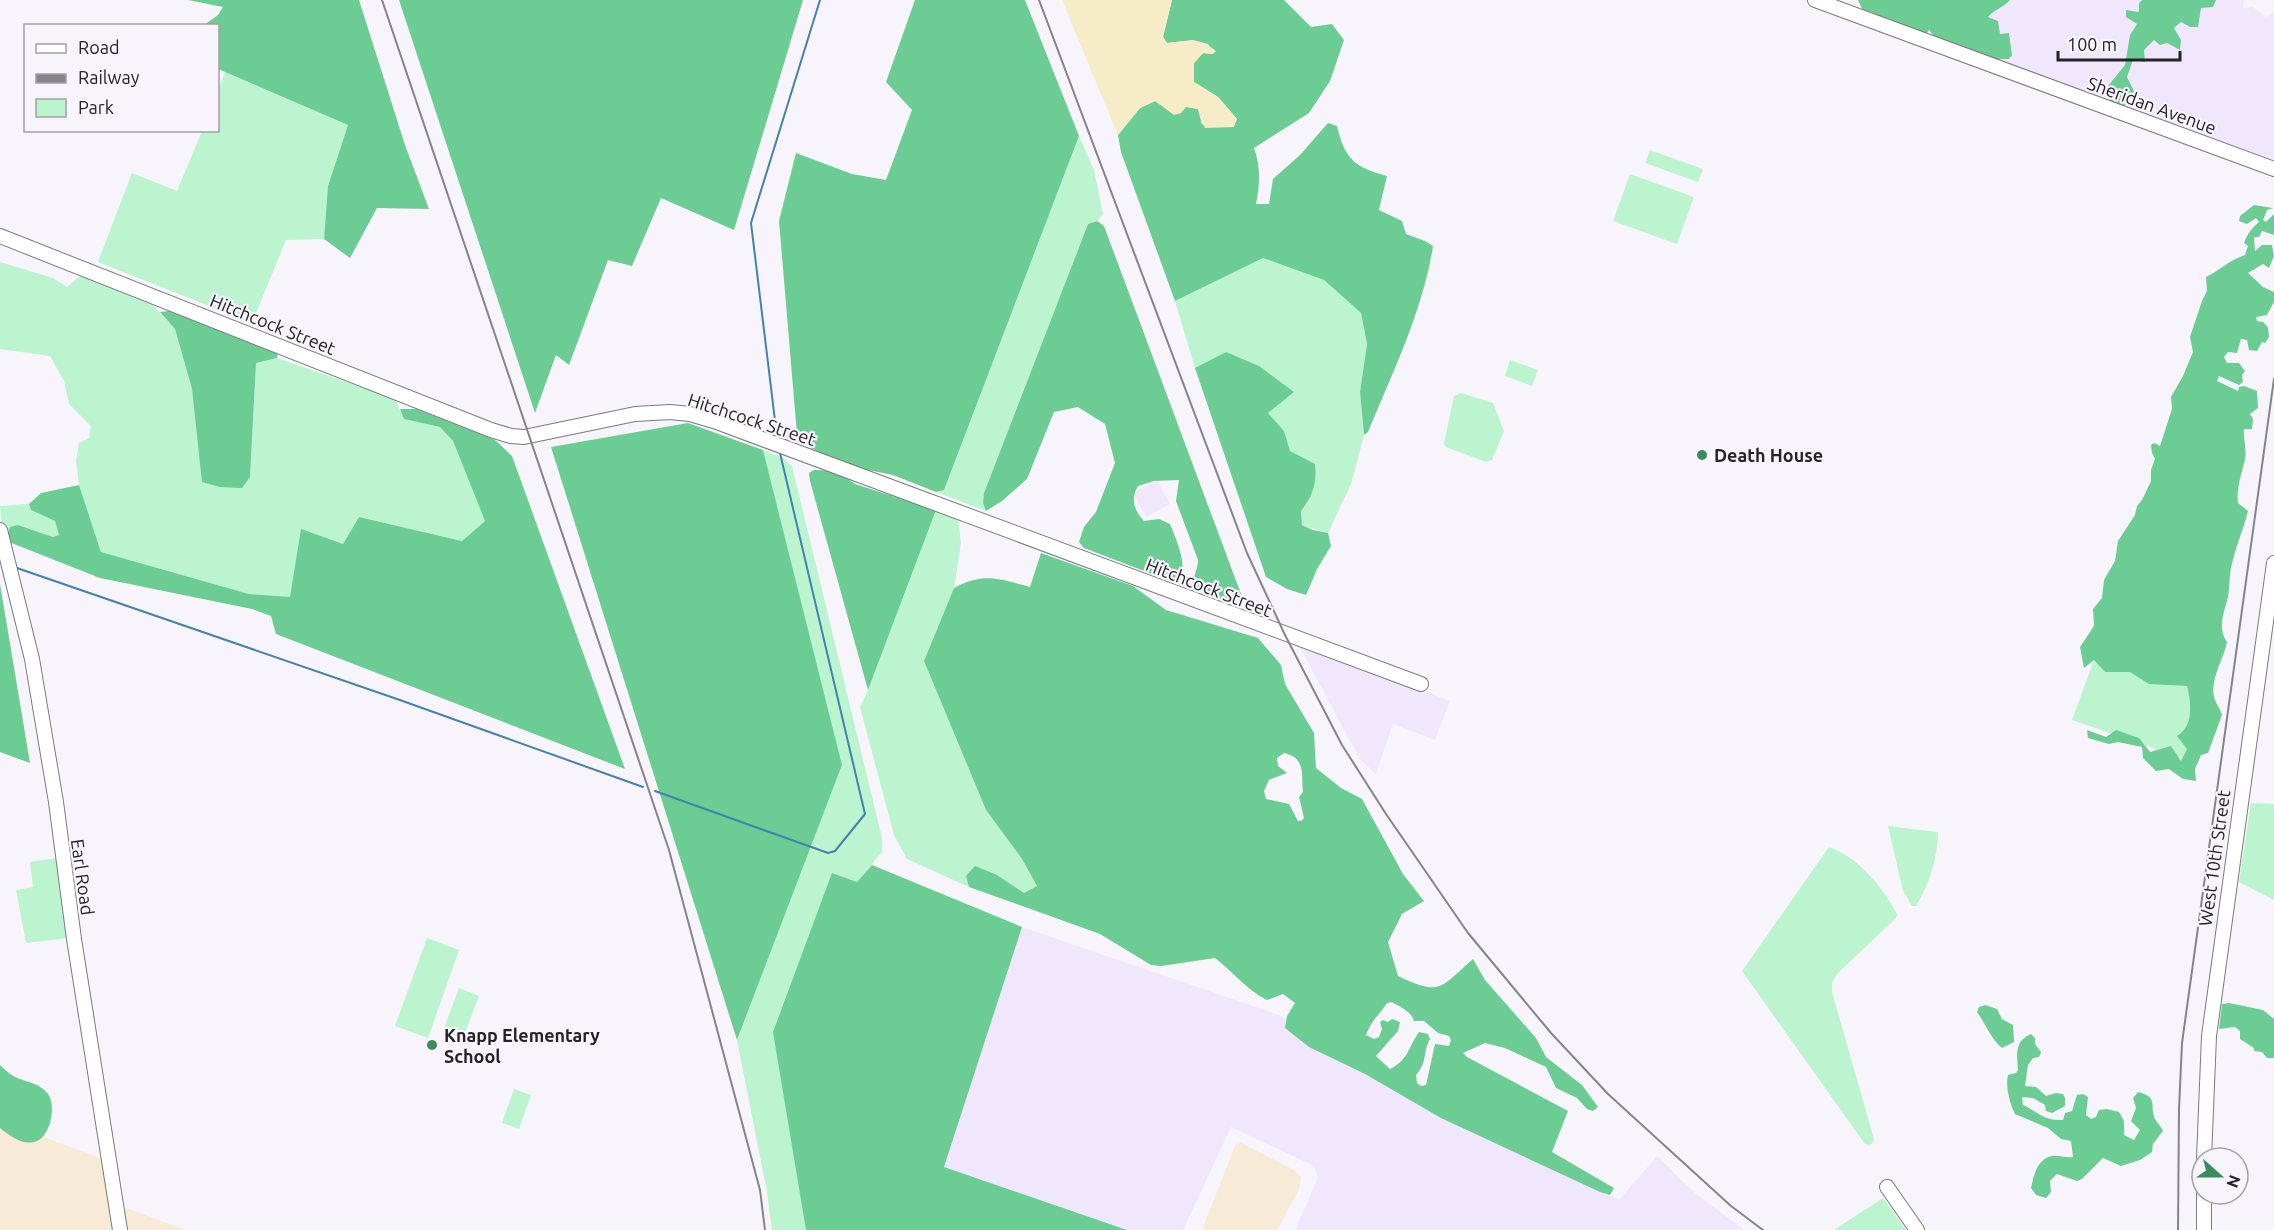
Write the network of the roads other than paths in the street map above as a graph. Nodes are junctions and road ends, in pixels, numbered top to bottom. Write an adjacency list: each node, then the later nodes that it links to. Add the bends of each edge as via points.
1 (1815, 0): 2 (street, Sheridan Avenue)
2 (2274, 169)
3 (0, 236): 6 (street, Hitchcock Street, via 511,436 529,436 647,413 680,413 714,421)
4 (1, 534): 10 (street, Earl Road, via 32,659)
5 (2274, 563): 7 (street, West 10th Street, via 2209,1036)
6 (1421, 684)
7 (2204, 1146)
8 (1887, 1187): 11 (street)
9 (2204, 1206): 12 (street)
10 (120, 1230)
11 (1917, 1230)
12 (2204, 1230)

